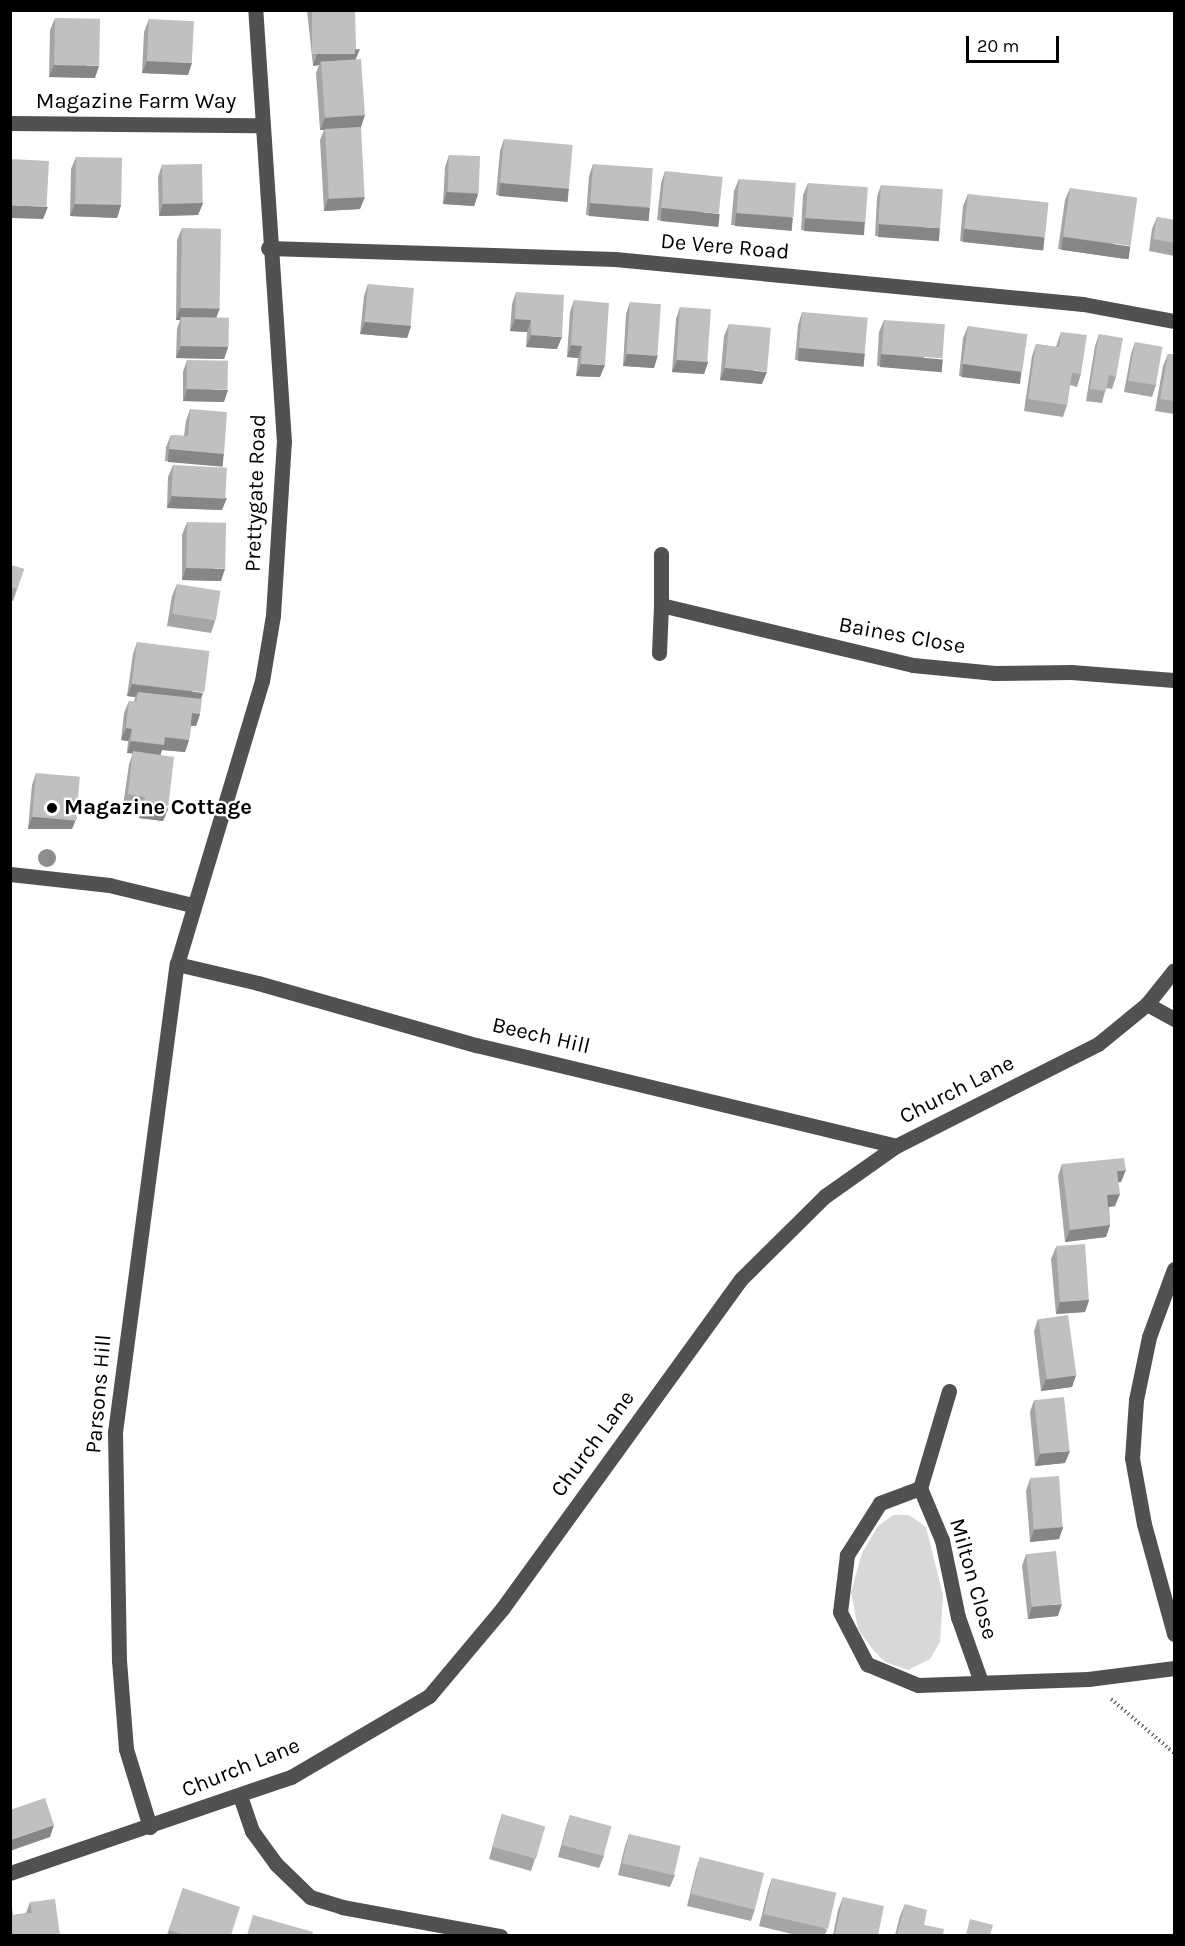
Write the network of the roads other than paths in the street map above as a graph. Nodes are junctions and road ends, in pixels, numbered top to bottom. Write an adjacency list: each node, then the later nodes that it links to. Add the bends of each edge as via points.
1 (255, 10): 3 (street, Prettygate Road)
2 (10, 123): 3 (street, Magazine Farm Way)
3 (261, 125): 4 (street, Prettygate Road)
4 (268, 248): 5 (street, De Vere Road, via 615,259 1083,304); 11 (street, Prettygate Road, via 284,441 273,615 262,681)
5 (1174, 321)
6 (661, 554): 7 (street)
7 (661, 605): 8 (street); 9 (street, Baines Close, via 913,665 995,674 1071,672)
8 (659, 653)
9 (1174, 680)
10 (10, 874): 11 (street, via 109,885)
11 (192, 905): 12 (street, Prettygate Road)
12 (177, 964): 16 (street, Beech Hill, via 258,982 476,1045); 24 (street, Parsons Hill, via 115,1432 118,1661 125,1738)
13 (1174, 970): 14 (street, Church Lane)
14 (1147, 1004): 15 (street); 16 (street, Church Lane, via 1098,1044)
15 (1174, 1020)
16 (896, 1146): 23 (street, Church Lane, via 825,1196 741,1279 502,1609 429,1696 291,1778)
17 (1174, 1269): 20 (street, via 1149,1337 1136,1400 1132,1458 1144,1524)
18 (950, 1391): 19 (street)
19 (920, 1488): 22 (street, Milton Close, via 942,1540 958,1617); 22 (street, via 880,1503 847,1555 840,1612 867,1664 918,1685)
20 (1174, 1634)
21 (1174, 1668): 22 (street, via 1088,1679)
22 (981, 1682)
23 (240, 1796): 24 (street, Church Lane); 26 (street, via 252,1831 276,1864 310,1897 342,1907)
24 (150, 1827): 25 (street, Church Lane)
25 (10, 1873)
26 (500, 1935)

